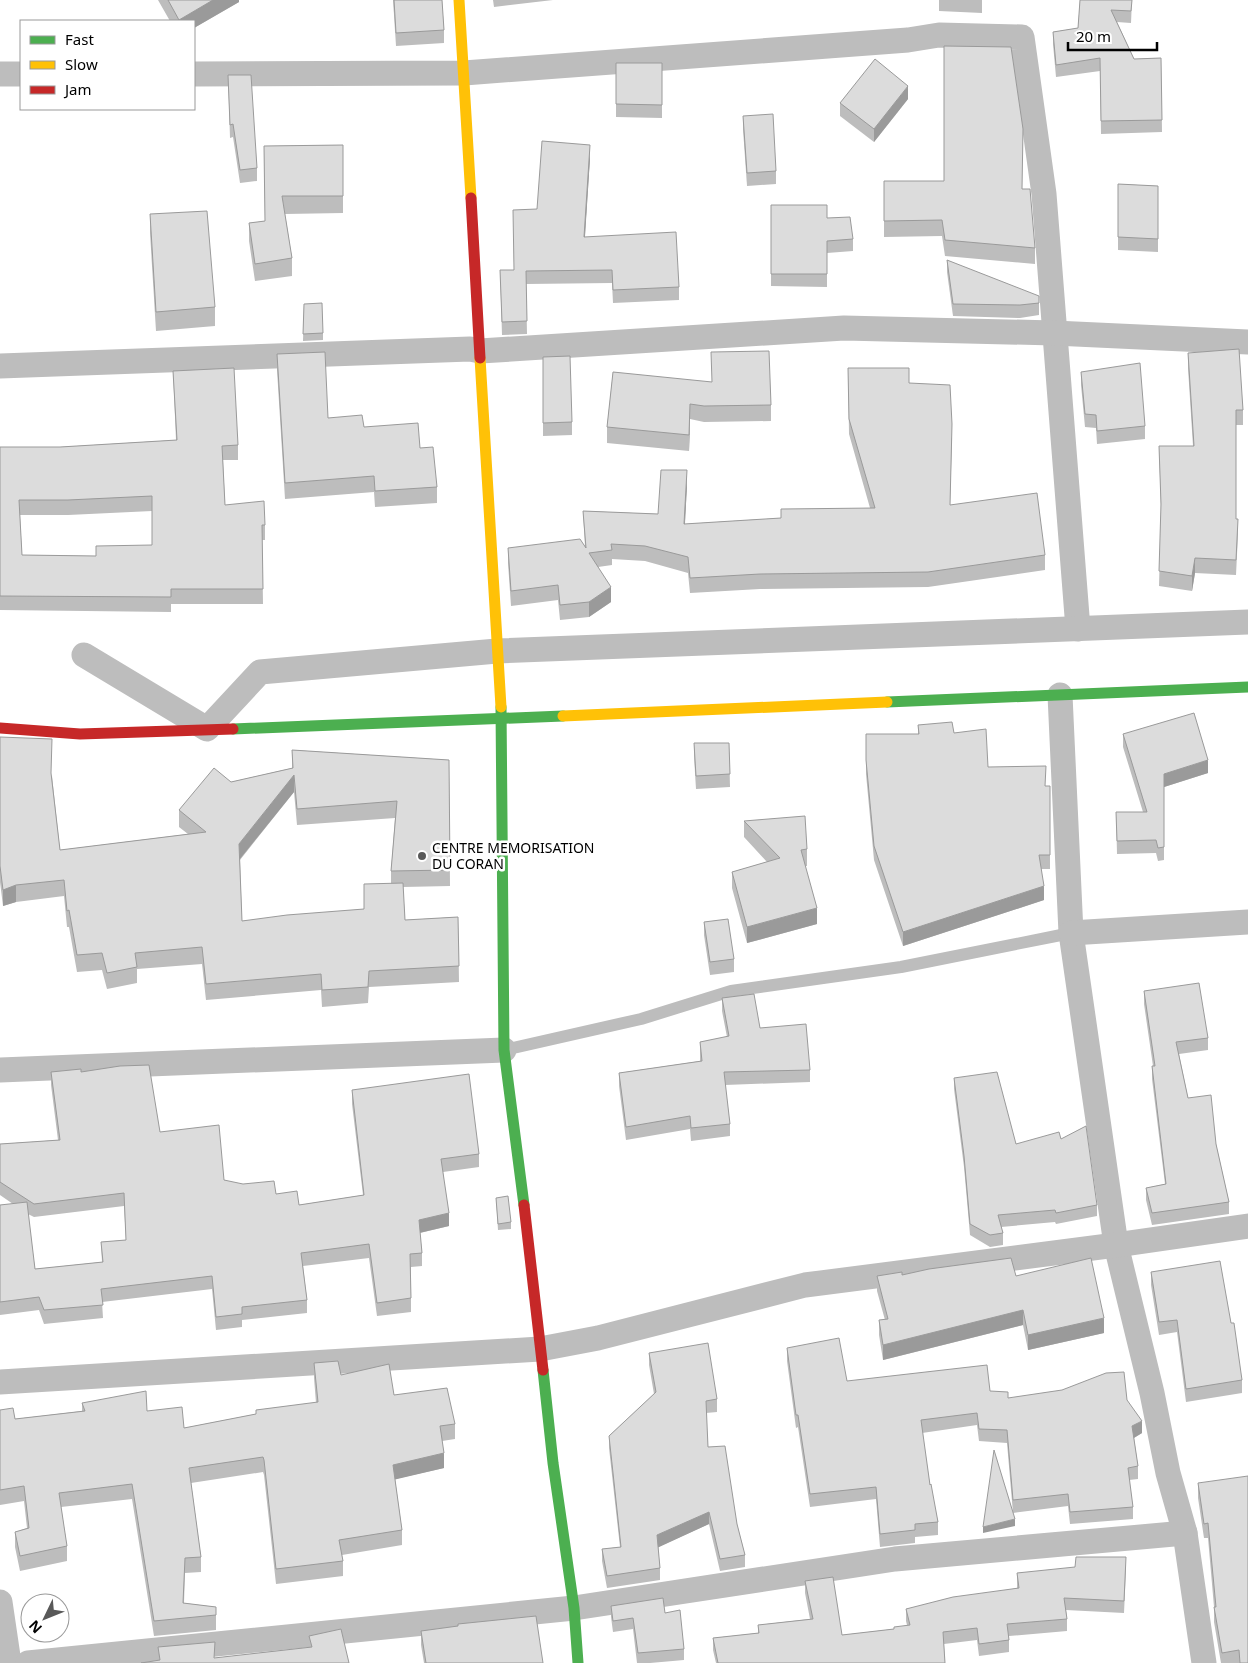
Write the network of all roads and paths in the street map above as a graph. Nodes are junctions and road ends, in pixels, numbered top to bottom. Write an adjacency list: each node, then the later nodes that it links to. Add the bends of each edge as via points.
1 (459, 0): 2 (main road)
2 (464, 73): 5 (street); 6 (street, via 908,40 939,35 1022,36 1044,194); 8 (main road)
3 (0, 74): 4 (street)
4 (20, 74)
5 (195, 74)
6 (1054, 333): 7 (street); 8 (street, via 844,328); 11 (street)
7 (1248, 342)
8 (480, 351): 9 (street); 12 (main road)
9 (0, 366)
10 (1248, 622): 11 (street)
11 (1078, 629): 12 (street)
12 (498, 651): 16 (main road); 18 (street, via 260,672)
13 (84, 655): 18 (street)
14 (1248, 687): 15 (main road)
15 (1060, 695): 16 (main road); 20 (street)
16 (502, 719): 18 (main road); 21 (main road)
17 (0, 728): 18 (main road, via 80,734)
18 (207, 729)
19 (1248, 922): 20 (street)
20 (1071, 932): 21 (lane, via 901,967 731,991 641,1019); 24 (street)
21 (504, 1050): 22 (street); 25 (main road)
22 (0, 1070)
23 (1248, 1226): 24 (street)
24 (1116, 1245): 25 (street, via 806,1285 598,1338); 27 (street, via 1168,1473)
25 (540, 1349): 26 (street); 29 (main road)
26 (0, 1382)
27 (1185, 1533): 29 (street, via 895,1559); 33 (street)
28 (0, 1602): 30 (street)
29 (574, 1608): 31 (street); 32 (main road)
30 (9, 1663)
31 (28, 1663)
32 (578, 1663)
33 (1204, 1663)

